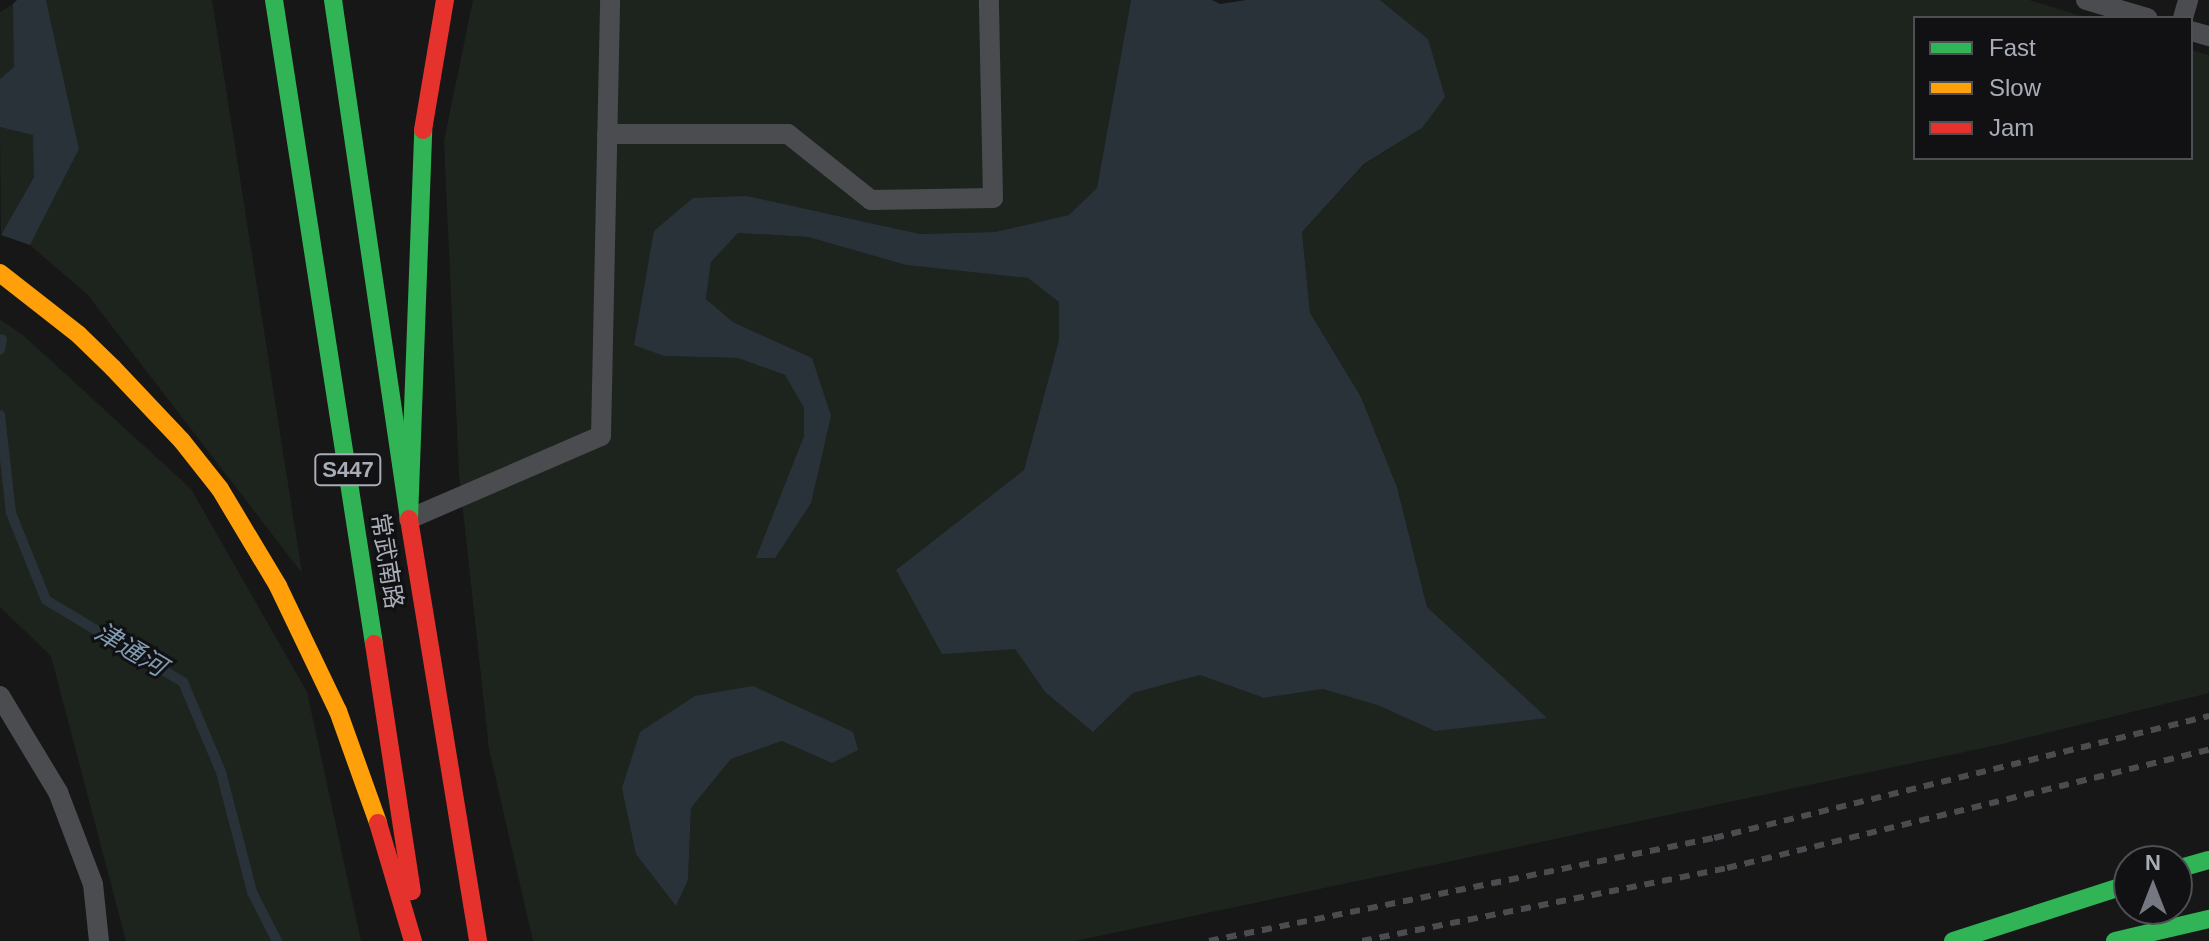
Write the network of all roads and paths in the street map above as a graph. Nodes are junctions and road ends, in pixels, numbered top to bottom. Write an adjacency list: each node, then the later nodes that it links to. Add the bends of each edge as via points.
1 (274, 0): 16 (main road, 常武南路 / S447)
2 (333, 0): 10 (main road, 常武南路 / S447)
3 (445, 0): 10 (main road, via 421,141)
4 (610, 0): 8 (lane)
5 (989, 0): 8 (lane, via 993,198 871,200 788,134)
6 (2086, 0): 7 (lane)
7 (2140, 16)
8 (607, 134): 10 (lane, via 601,436)
9 (0, 273): 15 (main road, via 113,368 220,489 278,586 338,711)
10 (409, 519): 17 (main road, 常武南路 / S447)
11 (0, 696): 14 (lane, via 58,792 93,884)
12 (2113, 889): 18 (main road)
13 (2209, 919): 19 (main road)
14 (99, 941)
15 (413, 941)
16 (419, 941)
17 (478, 941)
18 (1953, 941)
19 (2115, 941)

